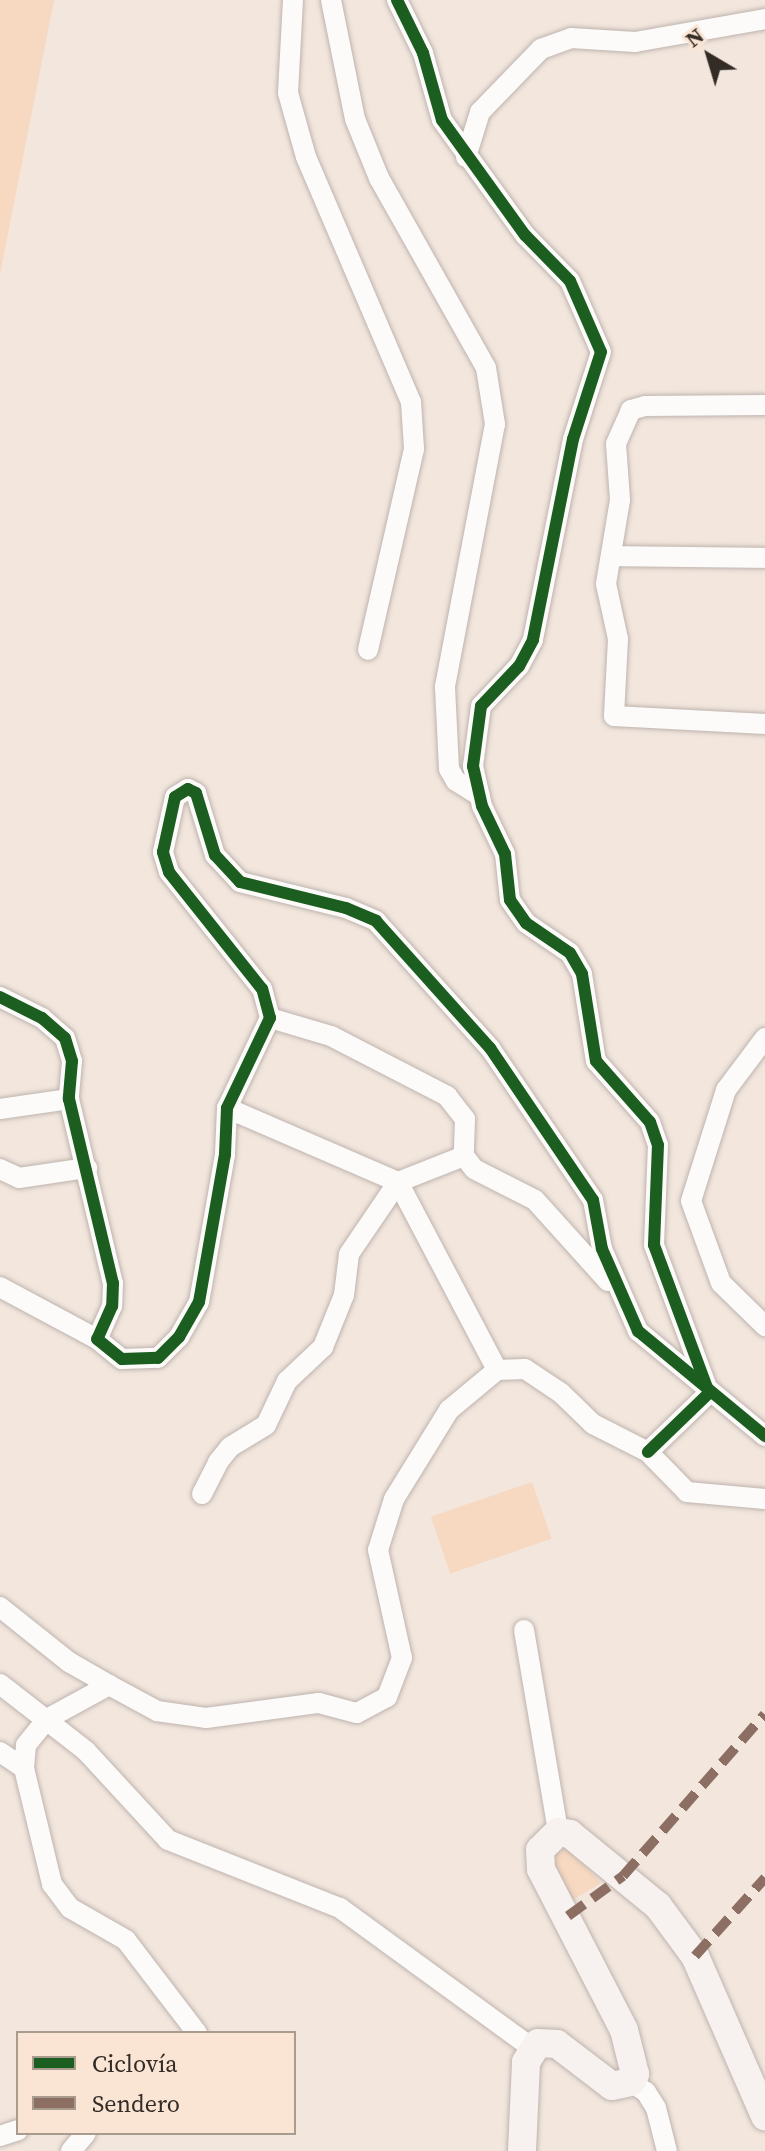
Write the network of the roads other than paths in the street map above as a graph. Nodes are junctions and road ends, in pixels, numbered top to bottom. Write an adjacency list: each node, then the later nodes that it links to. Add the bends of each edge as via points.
1 (293, 0): 9 (street, via 288,93 306,157 411,402 414,449)
2 (331, 0): 11 (street, via 355,119 379,178 486,368 495,424 445,687 449,769 456,781)
3 (397, 0): 5 (street, via 423,53 442,120)
4 (765, 19): 5 (street, via 635,42 571,38 541,49 480,112)
5 (466, 157): 11 (street, via 525,235 570,281 601,352 573,439 533,640 519,666 481,706 475,728 473,766)
6 (765, 405): 7 (street, via 631,410 616,444 620,500)
7 (612, 556): 8 (street); 10 (street, via 606,584 618,639 614,716)
8 (765, 558)
9 (368, 650)
10 (765, 724)
11 (480, 796): 27 (street, via 505,854 517,912 570,953 582,974 596,1061 650,1122 658,1145 654,1245)
12 (0, 997): 15 (street, via 42,1018 65,1038 72,1061)
13 (270, 1018): 16 (street); 18 (street, via 331,1036 447,1096 465,1119); 23 (street, via 262,989 169,872 163,852 175,797 182,791 196,793 215,855 240,882 346,908 376,921 490,1048 588,1190)
14 (765, 1038): 24 (street, via 726,1090 691,1201 721,1283)
15 (69, 1099): 17 (street); 19 (street)
16 (227, 1108): 21 (street); 25 (street, via 225,1154 199,1302 179,1337 158,1358 122,1359)
17 (0, 1109)
18 (464, 1156): 21 (street); 23 (street, via 474,1169 535,1200)
19 (87, 1168): 20 (street, via 19,1178); 25 (street, via 113,1283 112,1306)
20 (0, 1169)
21 (398, 1182): 26 (street); 30 (street, via 349,1254 344,1295 323,1347 287,1381 266,1425 230,1447)
22 (0, 1287): 25 (street)
23 (616, 1290): 27 (street, via 638,1331)
24 (765, 1326)
25 (97, 1339)
26 (497, 1370): 29 (street, via 525,1369 593,1424); 35 (street, via 449,1410 394,1499 378,1550 402,1658 387,1697 357,1713 319,1703 206,1718 157,1711)
27 (709, 1393): 28 (street); 29 (street)
28 (765, 1436)
29 (648, 1452): 31 (street, via 687,1492)
30 (202, 1494)
31 (765, 1499)
32 (0, 1607): 35 (street, via 69,1662)
33 (524, 1630): 39 (street)
34 (0, 1684): 36 (street)
35 (109, 1685): 36 (street)
36 (47, 1719): 38 (street, via 26,1745); 41 (street, via 86,1751 168,1840 340,1908)
37 (0, 1752): 38 (street)
38 (24, 1768): 40 (street, via 52,1884 70,1908 126,1940)
39 (558, 1832): 42 (main road, via 540,1850 541,1869 624,2030 634,2066); 43 (main road, via 570,1834 658,1906 695,1956)
40 (195, 2031)
41 (532, 2048): 42 (main road, via 557,2044 612,2086); 46 (main road, via 526,2062)
42 (631, 2082): 47 (street, via 656,2108)
43 (765, 2116)
44 (84, 2135): 45 (street)
45 (71, 2151)
46 (522, 2151)
47 (667, 2151)

